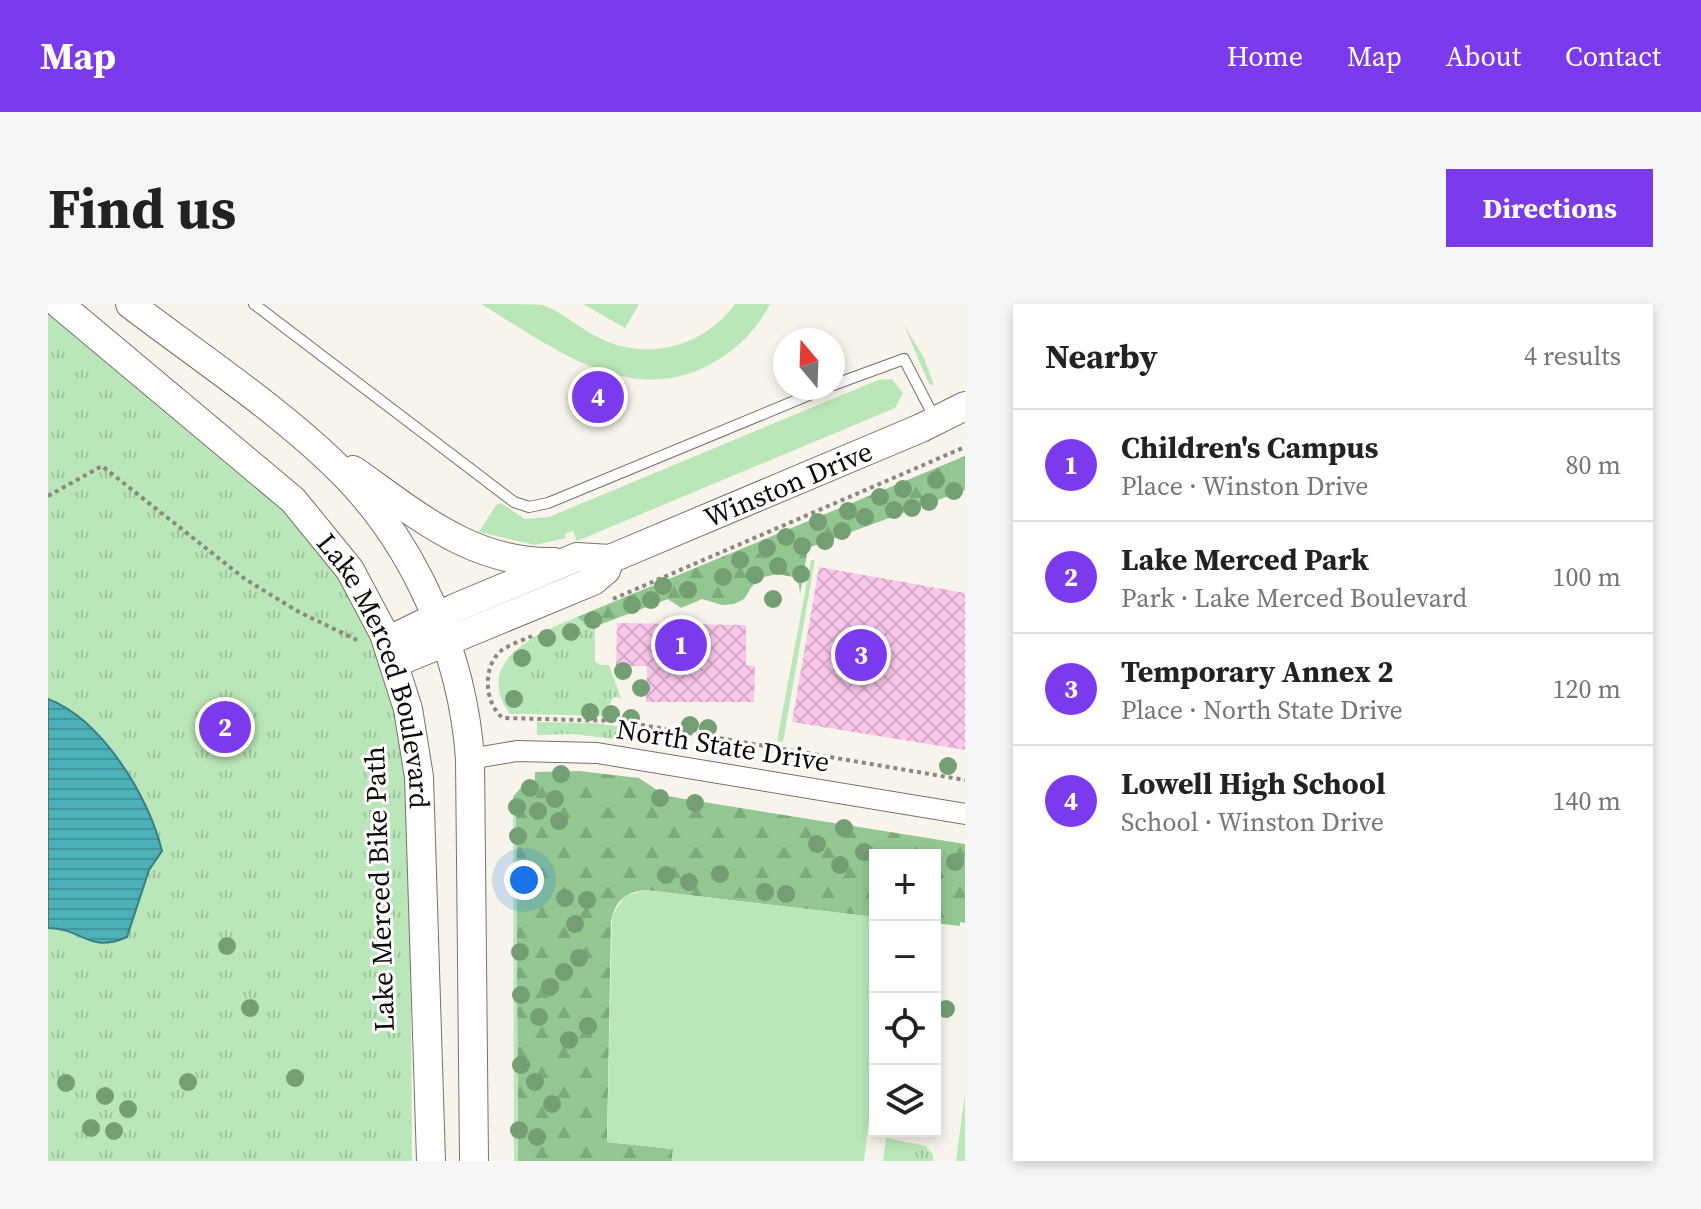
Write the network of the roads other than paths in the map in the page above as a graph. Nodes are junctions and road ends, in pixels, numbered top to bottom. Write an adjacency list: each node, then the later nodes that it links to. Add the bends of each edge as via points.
1 (59, 304): 12 (main road, Lake Merced Boulevard, via 293,500 350,570)
2 (130, 304): 7 (main road, Lake Merced Boulevard)
3 (254, 304): 5 (lane, via 514,502 529,507)
4 (845, 381): 8 (lane, via 904,359)
5 (797, 400)
6 (965, 406): 8 (main road, Winston Drive)
7 (277, 418): 10 (main road, via 459,542 501,558); 11 (main road, Lake Merced Boulevard, via 355,486 408,561)
8 (936, 421): 9 (main road, Winston Drive)
9 (610, 559): 10 (main road, Winston Drive, via 585,556); 11 (main road, Winston Drive, via 593,581)
10 (567, 561): 11 (main road, Winston Drive)
11 (440, 630): 12 (main road, Winston Drive); 13 (main road, Lake Merced Boulevard, via 464,707)
12 (378, 645): 15 (main road, Lake Merced Boulevard, via 411,722 419,777)
13 (470, 759): 14 (street, North State Drive, via 517,751 597,753); 16 (main road, Lake Merced Boulevard)
14 (965, 814)
15 (431, 1161)
16 (474, 1161)

